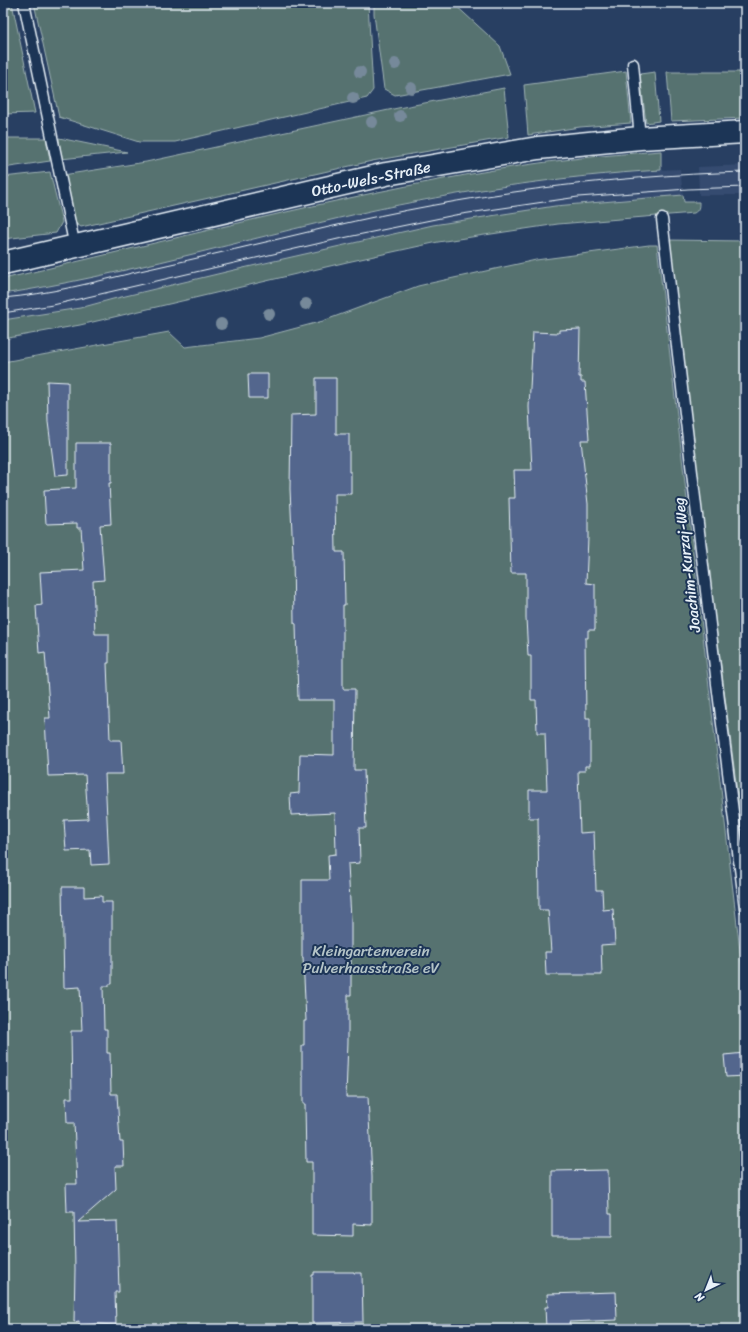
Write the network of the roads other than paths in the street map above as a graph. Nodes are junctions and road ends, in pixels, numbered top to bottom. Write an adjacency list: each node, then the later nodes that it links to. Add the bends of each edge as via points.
1 (24, 3): 6 (lane)
2 (633, 64): 4 (lane)
3 (745, 132): 4 (street, Otto-Wels-Straße)
4 (640, 138): 6 (street, Otto-Wels-Straße, via 538,148 386,174)
5 (662, 219): 8 (lane, Joachim-Kurzaj-Weg)
6 (75, 246): 7 (street, Otto-Wels-Straße)
7 (3, 263)
8 (745, 908)

